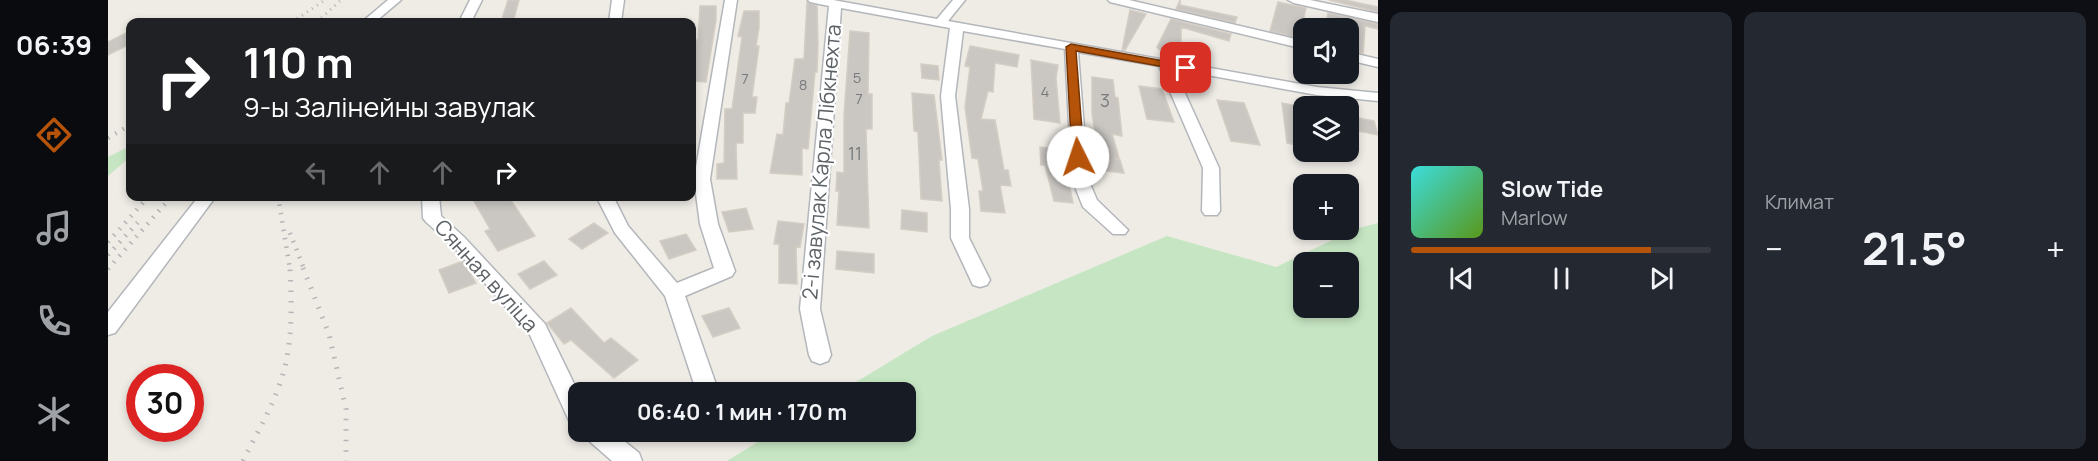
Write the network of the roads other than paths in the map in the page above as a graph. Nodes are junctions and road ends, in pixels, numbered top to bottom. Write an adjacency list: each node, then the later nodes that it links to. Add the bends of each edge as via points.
1 (396, 0): 10 (street)
2 (476, 0): 11 (street)
3 (618, 0): 12 (street)
4 (731, 0): 28 (street, via 702,179 709,224 725,271)
5 (814, 0): 9 (street)
6 (959, 0): 14 (street)
7 (1114, 0): 16 (street)
8 (1294, 0): 13 (street)
9 (835, 4): 14 (street); 30 (street, 2-і завулак Карла Лібкнехта, via 810,309)
10 (373, 18)
11 (467, 18)
12 (616, 18)
13 (1378, 18)
14 (940, 23): 15 (street)
15 (957, 26): 17 (street); 27 (street, via 948,96 960,238)
16 (1293, 42)
17 (1071, 47): 20 (street); 26 (street, via 1080,179 1089,203)
18 (1359, 59): 19 (street)
19 (1378, 63)
20 (1165, 64): 21 (street, via 1317,91); 25 (street, via 1211,168)
21 (1378, 97)
22 (204, 201): 29 (street)
23 (430, 201): 32 (street, Сянная вуліца, via 432,218 458,241 538,330)
24 (606, 201): 28 (street, via 621,229)
25 (1210, 210)
26 (1119, 230)
27 (980, 280)
28 (674, 293): 31 (street)
29 (108, 327)
30 (820, 355)
31 (704, 382)
32 (568, 394)
33 (607, 442): 34 (street)
34 (630, 461)

